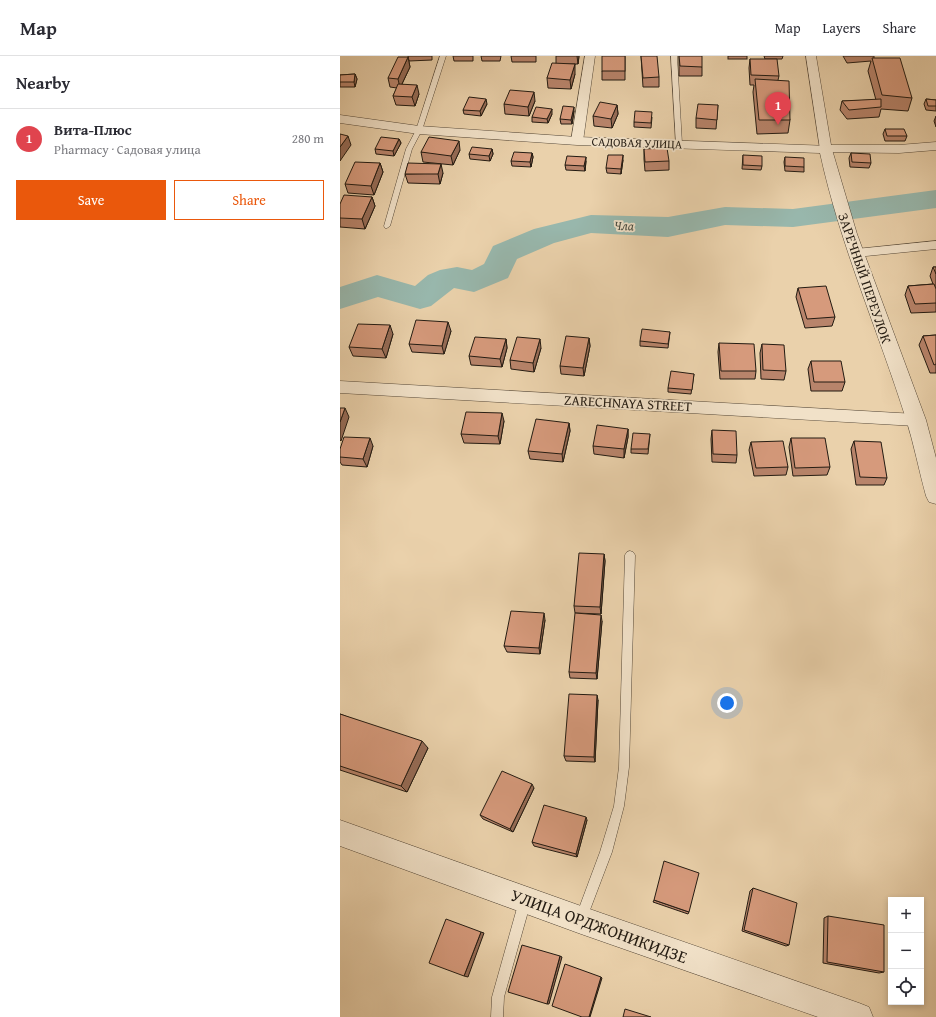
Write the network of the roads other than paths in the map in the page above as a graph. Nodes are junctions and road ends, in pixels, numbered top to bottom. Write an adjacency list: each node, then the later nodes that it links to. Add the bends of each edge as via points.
1 (443, 56): 6 (lane)
2 (590, 56): 7 (street)
3 (674, 56): 8 (lane)
4 (811, 56): 10 (street, ЗАРЕЧНЫЙ ПЕРЕУЛОК)
5 (340, 119): 6 (street, САДОВАЯ УЛИЦА)
6 (419, 130): 7 (street, САДОВАЯ УЛИЦА); 11 (lane, via 409,149)
7 (577, 141): 8 (street, САДОВАЯ УЛИЦА)
8 (679, 144): 10 (street, САДОВАЯ УЛИЦА)
9 (936, 146): 10 (street, САДОВАЯ УЛИЦА)
10 (826, 149): 13 (street, ЗАРЕЧНЫЙ ПЕРЕУЛОК, via 837,196)
11 (387, 226)
12 (936, 245): 13 (street)
13 (856, 253): 15 (street, ЗАРЕЧНЫЙ ПЕРЕУЛОК)
14 (340, 387): 15 (street, ZARECHNAYA STREET)
15 (916, 420): 16 (street, ЗАРЕЧНЫЙ ПЕРЕУЛОК)
16 (936, 496)
17 (630, 555): 20 (lane, via 624,766 620,798 606,852)
18 (340, 833): 19 (street, УЛИЦА ОРДЖОНИКИДЗЕ)
19 (525, 900): 20 (street, УЛИЦА ОРДЖОНИКИДЗЕ); 21 (lane, via 498,997)
20 (581, 920): 22 (street, УЛИЦА ОРДЖОНИКИДЗЕ)
21 (497, 1017)
22 (859, 1017)

